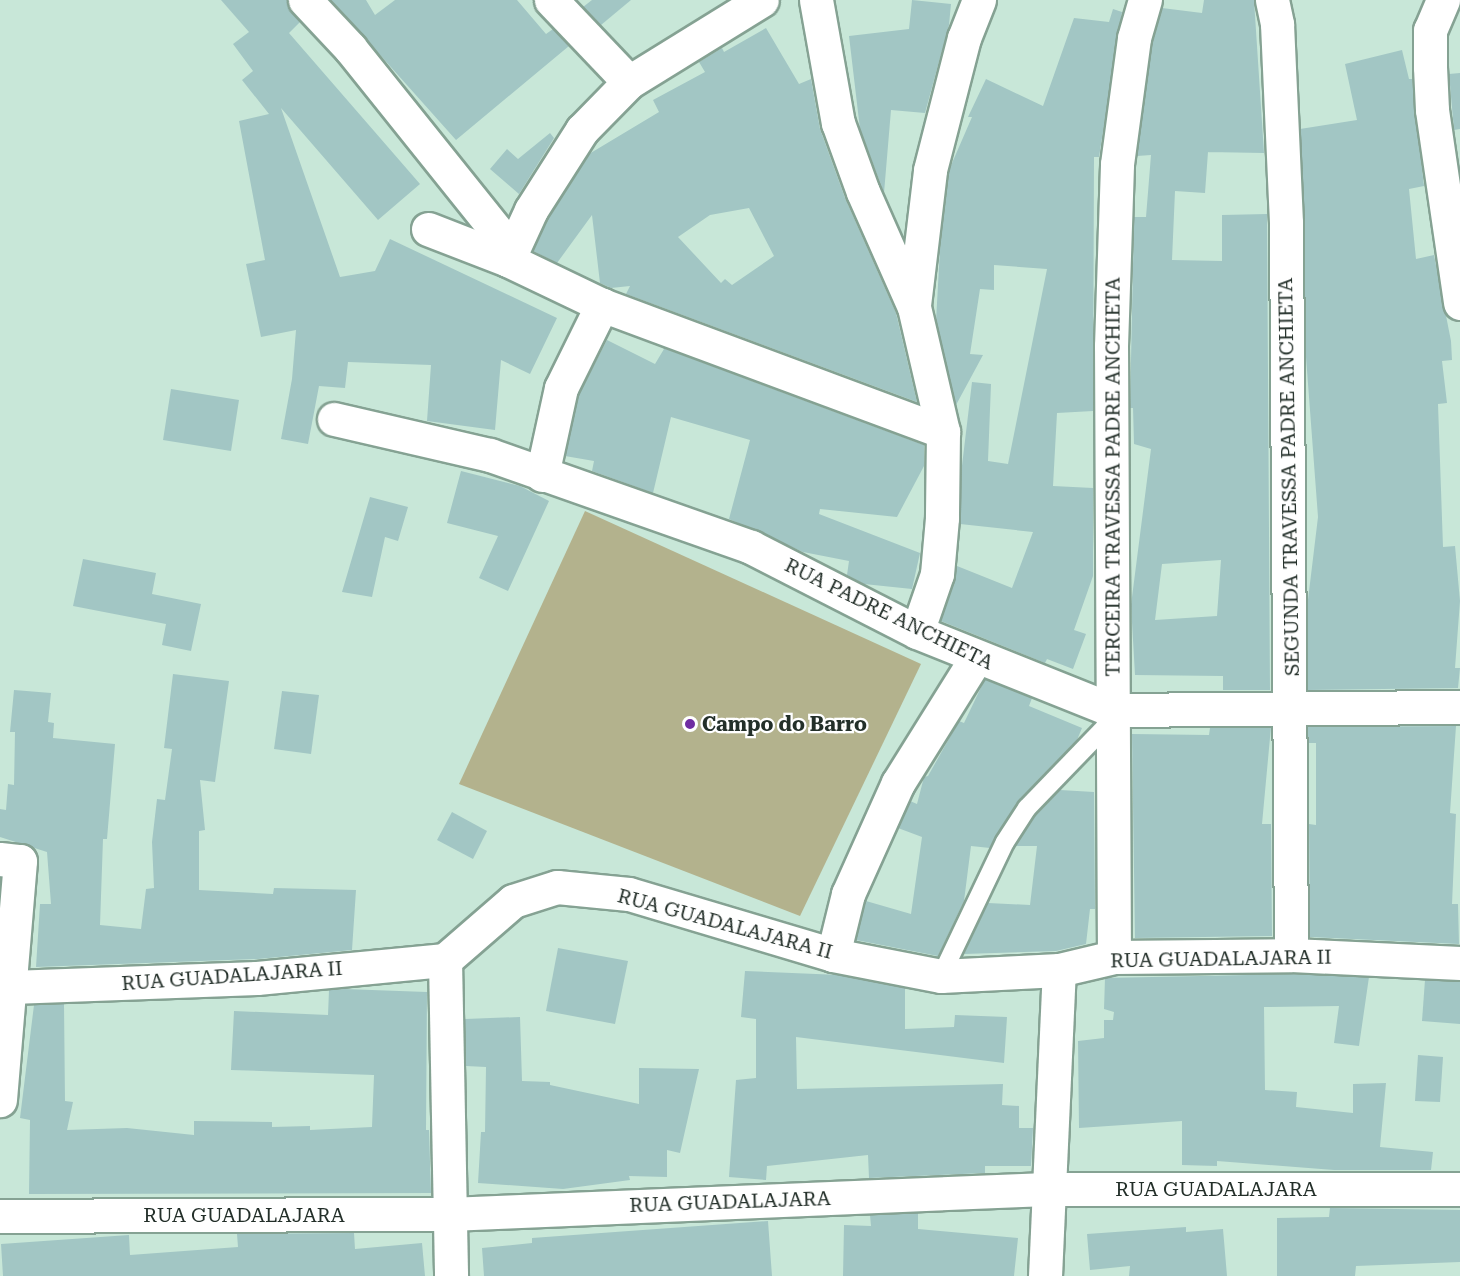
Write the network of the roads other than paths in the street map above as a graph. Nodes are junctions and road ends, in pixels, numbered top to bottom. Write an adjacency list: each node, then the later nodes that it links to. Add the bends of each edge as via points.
1 (305, 0): 11 (street, via 350,48)
2 (551, 0): 9 (street)
3 (762, 0): 9 (street)
4 (816, 0): 14 (street, via 838,123 862,192)
5 (979, 0): 14 (street, via 964,38 930,170)
6 (1145, 0): 22 (street, TERCEIRA TRAVESSA PADRE ANCHIETA, via 1134,38 1117,164 1111,346)
7 (1272, 0): 21 (street, SEGUNDA TRAVESSA PADRE ANCHIETA, via 1277,24 1286,223)
8 (1443, 0): 12 (street, via 1430,30 1432,110)
9 (629, 82): 11 (street, via 582,130 531,210)
10 (428, 229): 11 (street)
11 (510, 255): 13 (street)
12 (1460, 303)
13 (602, 305): 16 (street); 17 (street, via 561,388)
14 (914, 307): 16 (street)
15 (334, 419): 17 (street, RUA PADRE ANCHIETA, via 490,455)
16 (943, 432): 18 (street, via 942,518 936,574)
17 (542, 475): 18 (street, RUA PADRE ANCHIETA, via 751,547)
18 (918, 632): 19 (street, RUA PADRE ANCHIETA)
19 (976, 658): 22 (street, RUA PADRE ANCHIETA); 24 (street, via 898,783 848,894)
20 (1460, 707): 21 (street, RUA PADRE ANCHIETA)
21 (1292, 711): 22 (street, RUA PADRE ANCHIETA); 25 (street, SEGUNDA TRAVESSA PADRE ANCHIETA)
22 (1111, 716): 26 (street, TERCEIRA TRAVESSA PADRE ANCHIETA); 30 (lane, via 1022,817 1000,852)
23 (10, 860): 31 (street)
24 (833, 955): 27 (street, RUA GUADALAJARA II, via 629,894 557,887 513,901); 30 (street, RUA GUADALAJARA II)
25 (1291, 955): 26 (street, RUA GUADALAJARA II); 28 (street, RUA GUADALAJARA II)
26 (1114, 957): 29 (street, RUA GUADALAJARA II)
27 (445, 960): 31 (street, RUA GUADALAJARA II, via 257,978); 35 (street)
28 (1460, 963)
29 (1059, 970): 30 (street, RUA GUADALAJARA II); 33 (street)
30 (941, 976)
31 (11, 987): 32 (street)
32 (0, 1100)
33 (1046, 1189): 34 (street, RUA GUADALAJARA); 35 (street, RUA GUADALAJARA); 38 (street)
34 (1460, 1189)
35 (449, 1214): 36 (street, RUA GUADALAJARA); 37 (street)
36 (0, 1216)
37 (451, 1276)
38 (1045, 1276)

